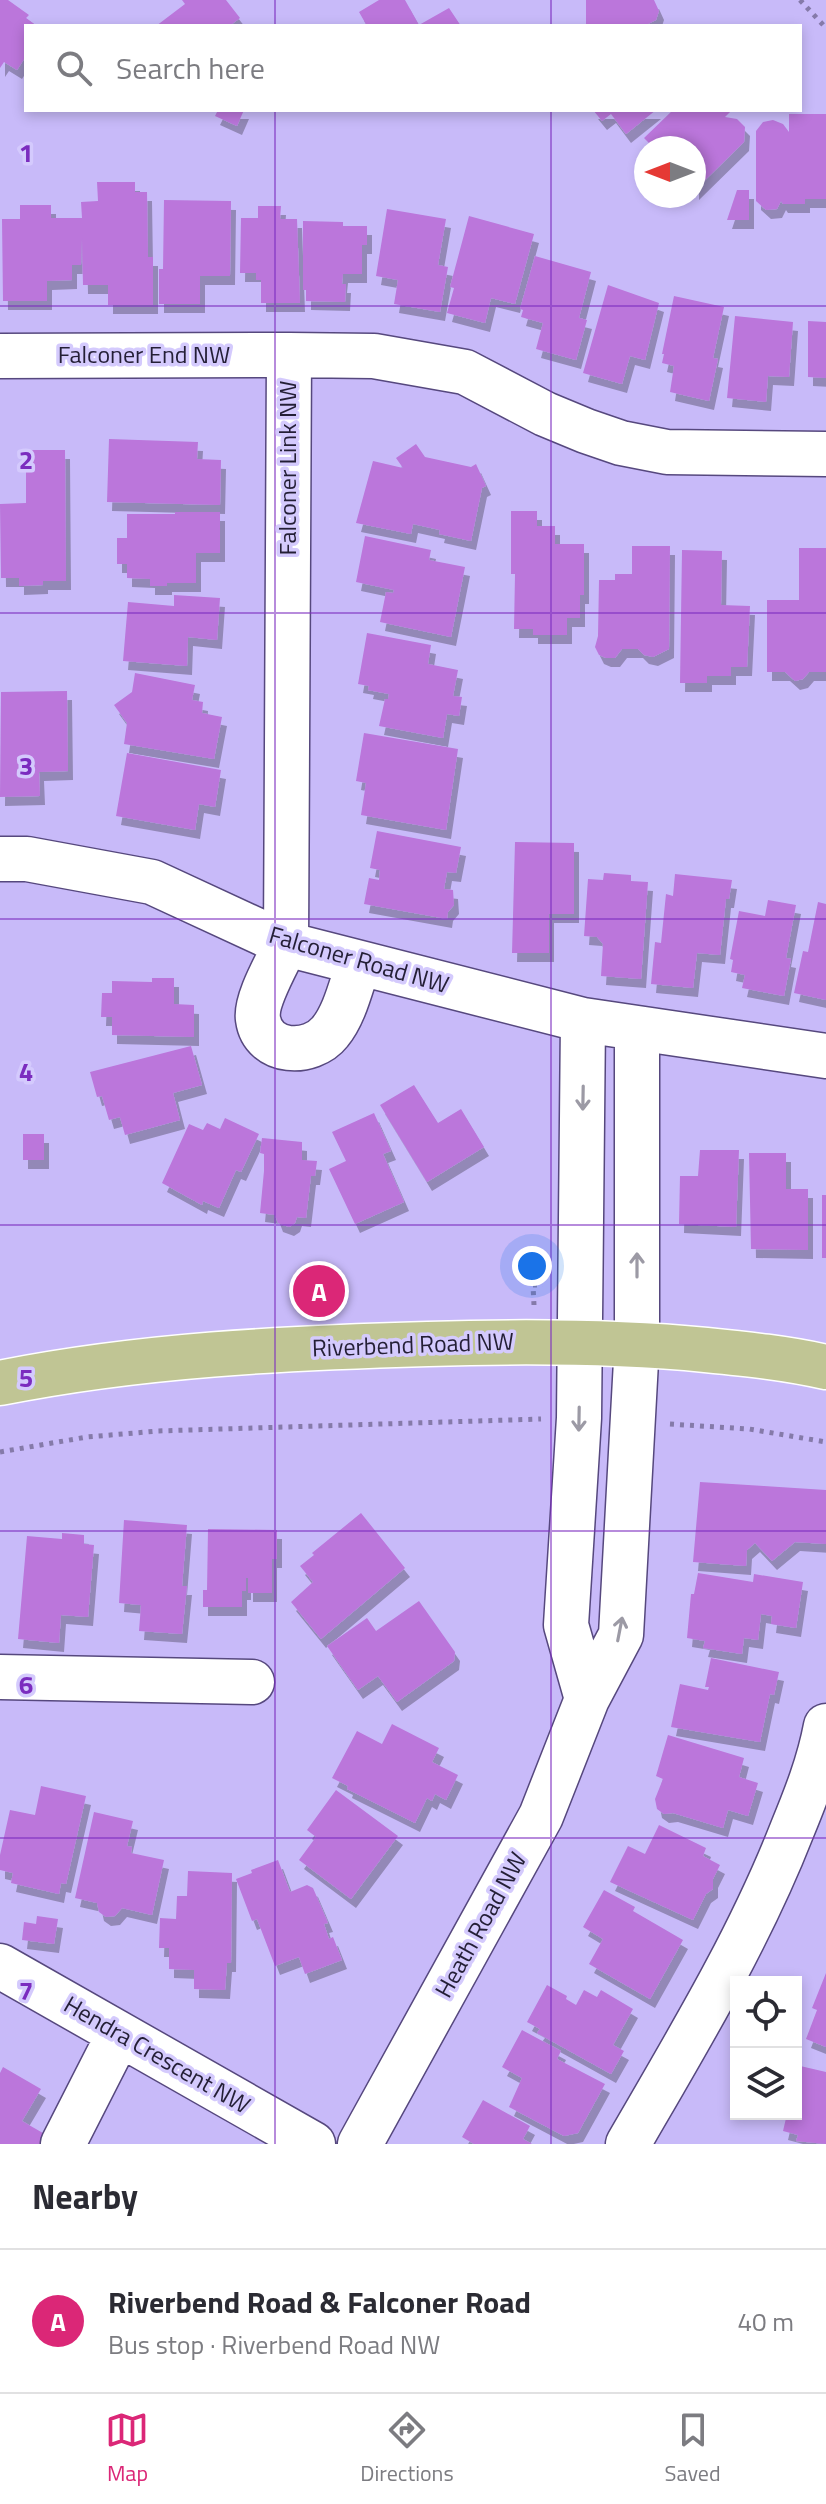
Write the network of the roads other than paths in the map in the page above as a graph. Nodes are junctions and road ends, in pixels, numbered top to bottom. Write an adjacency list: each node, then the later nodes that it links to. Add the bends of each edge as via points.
1 (289, 355): 2 (street, Falconer End NW); 3 (street, Falconer Link NW, via 374,356 465,372 586,431 667,452); 5 (street, Falconer Link NW)
2 (0, 356)
3 (826, 454)
4 (0, 859): 5 (street, Falconer Road NW, via 27,859 152,882)
5 (286, 944): 6 (street, Falconer Road NW); 6 (street, via 257,1019 264,1036 278,1046 301,1050 332,1031)
6 (359, 963): 7 (street, Falconer Road NW)
7 (583, 1020): 8 (street, Falconer Road NW); 10 (street, one-way to 10)
8 (637, 1029): 9 (street, Falconer Road NW); 11 (street, one-way to 8)
9 (826, 1056)
10 (578, 1341): 11 (main road, Riverbend Road NW); 13 (main road, Riverbend Road NW, via 271,1350); 16 (street, via 579,1418 566,1625)
11 (637, 1343): 12 (main road, Riverbend Road NW, via 785,1357); 16 (street, Heath Road NW, one-way to 11, via 621,1635 653,1421)
12 (826, 1367)
13 (0, 1383)
14 (0, 1677): 15 (street)
15 (252, 1682)
16 (587, 1699): 22 (street, Heath Road NW, via 541,1816)
17 (826, 1726): 23 (street, via 819,1760 771,1883)
18 (0, 1966): 19 (street, Hendra Crescent NW)
19 (119, 2034): 20 (street); 21 (street, Hendra Crescent NW)
20 (63, 2144)
21 (313, 2144)
22 (360, 2144)
23 (628, 2144)

